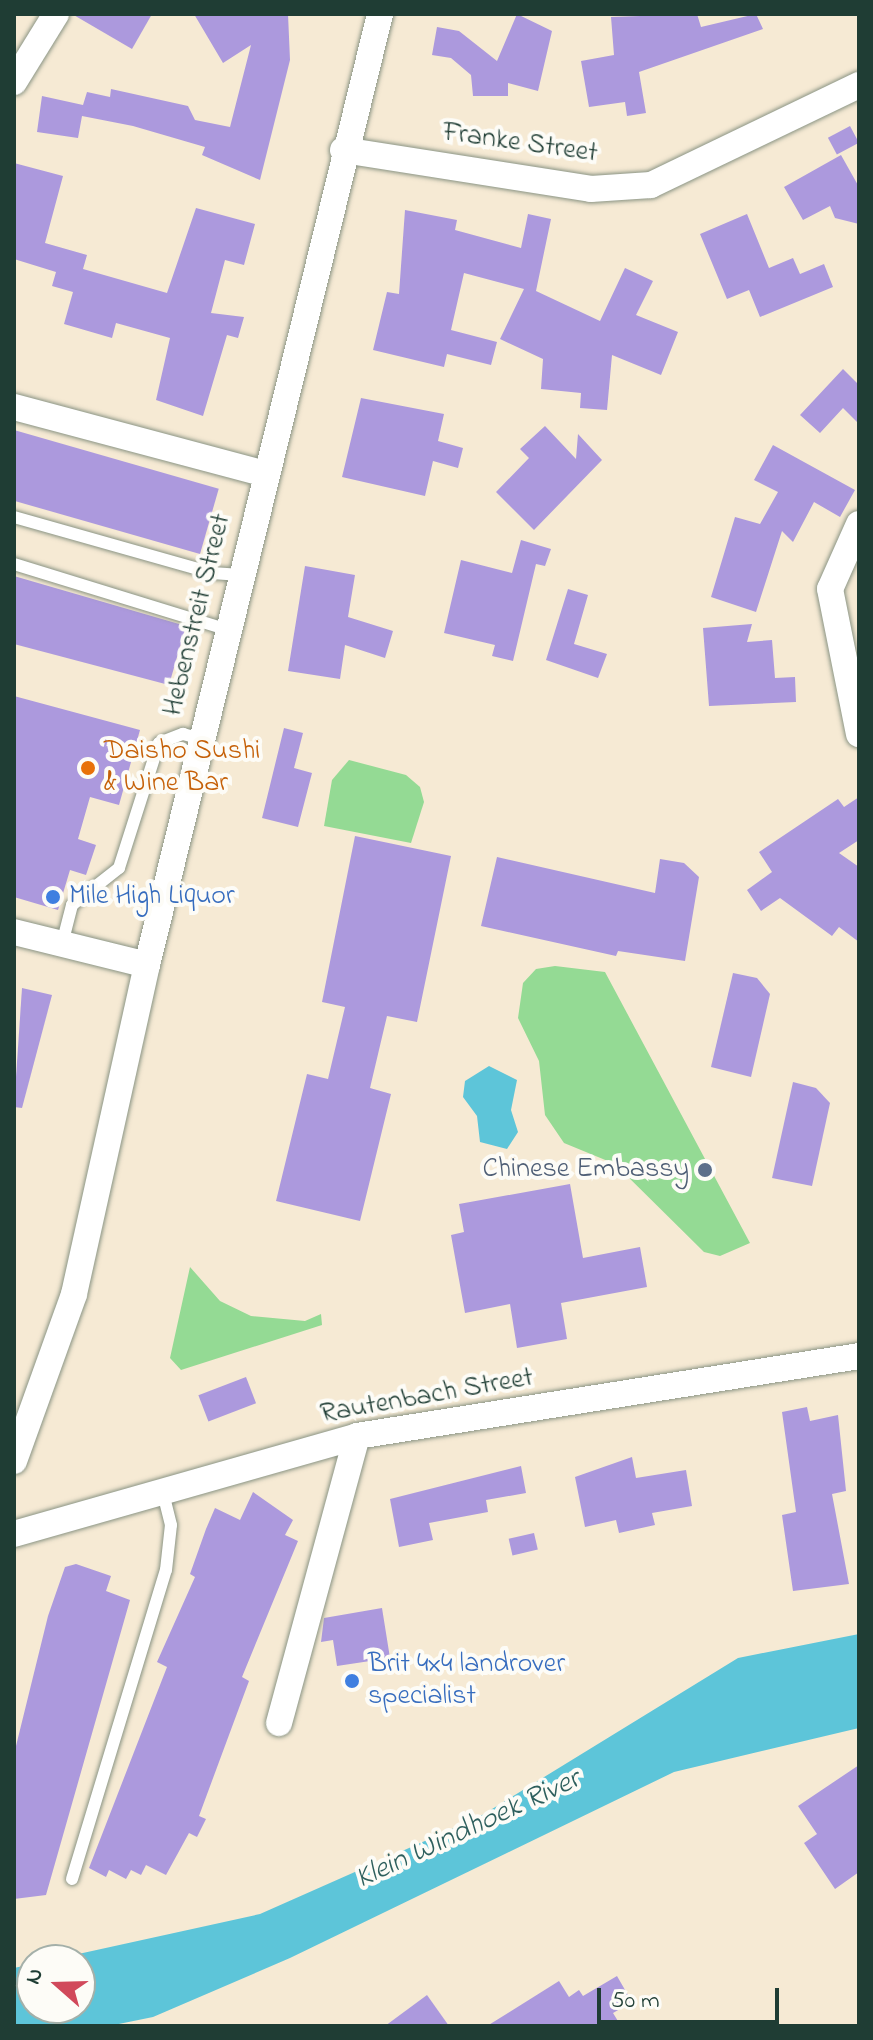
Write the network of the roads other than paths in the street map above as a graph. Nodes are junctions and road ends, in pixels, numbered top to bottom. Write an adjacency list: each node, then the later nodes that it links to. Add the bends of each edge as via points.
1 (56, 14): 3 (street)
2 (380, 14): 5 (street, Hebenstreit Street)
3 (14, 82)
4 (859, 85): 5 (street, Franke Street, via 651,185 591,189)
5 (343, 150): 7 (street, Hebenstreit Street)
6 (14, 407): 7 (street)
7 (265, 474): 11 (street, Hebenstreit Street)
8 (14, 517): 11 (lane, via 202,571)
9 (859, 524): 13 (street, via 830,589)
10 (14, 564): 12 (lane)
11 (241, 575): 12 (street, Hebenstreit Street)
12 (228, 630): 14 (street, Hebenstreit Street)
13 (859, 734)
14 (202, 739): 16 (lane, via 183,734 159,743 119,868 72,905); 17 (street, Hebenstreit Street)
15 (14, 932): 16 (street)
16 (62, 944): 17 (street)
17 (147, 965): 20 (street, Hebenstreit Street, via 74,1294)
18 (859, 1356): 19 (street, Rautenbach Street)
19 (357, 1436): 21 (street, Rautenbach Street); 23 (street)
20 (14, 1461)
21 (163, 1494): 22 (street, Rautenbach Street); 24 (lane, via 171,1525 166,1570)
22 (14, 1534)
23 (279, 1723)
24 (72, 1879)

